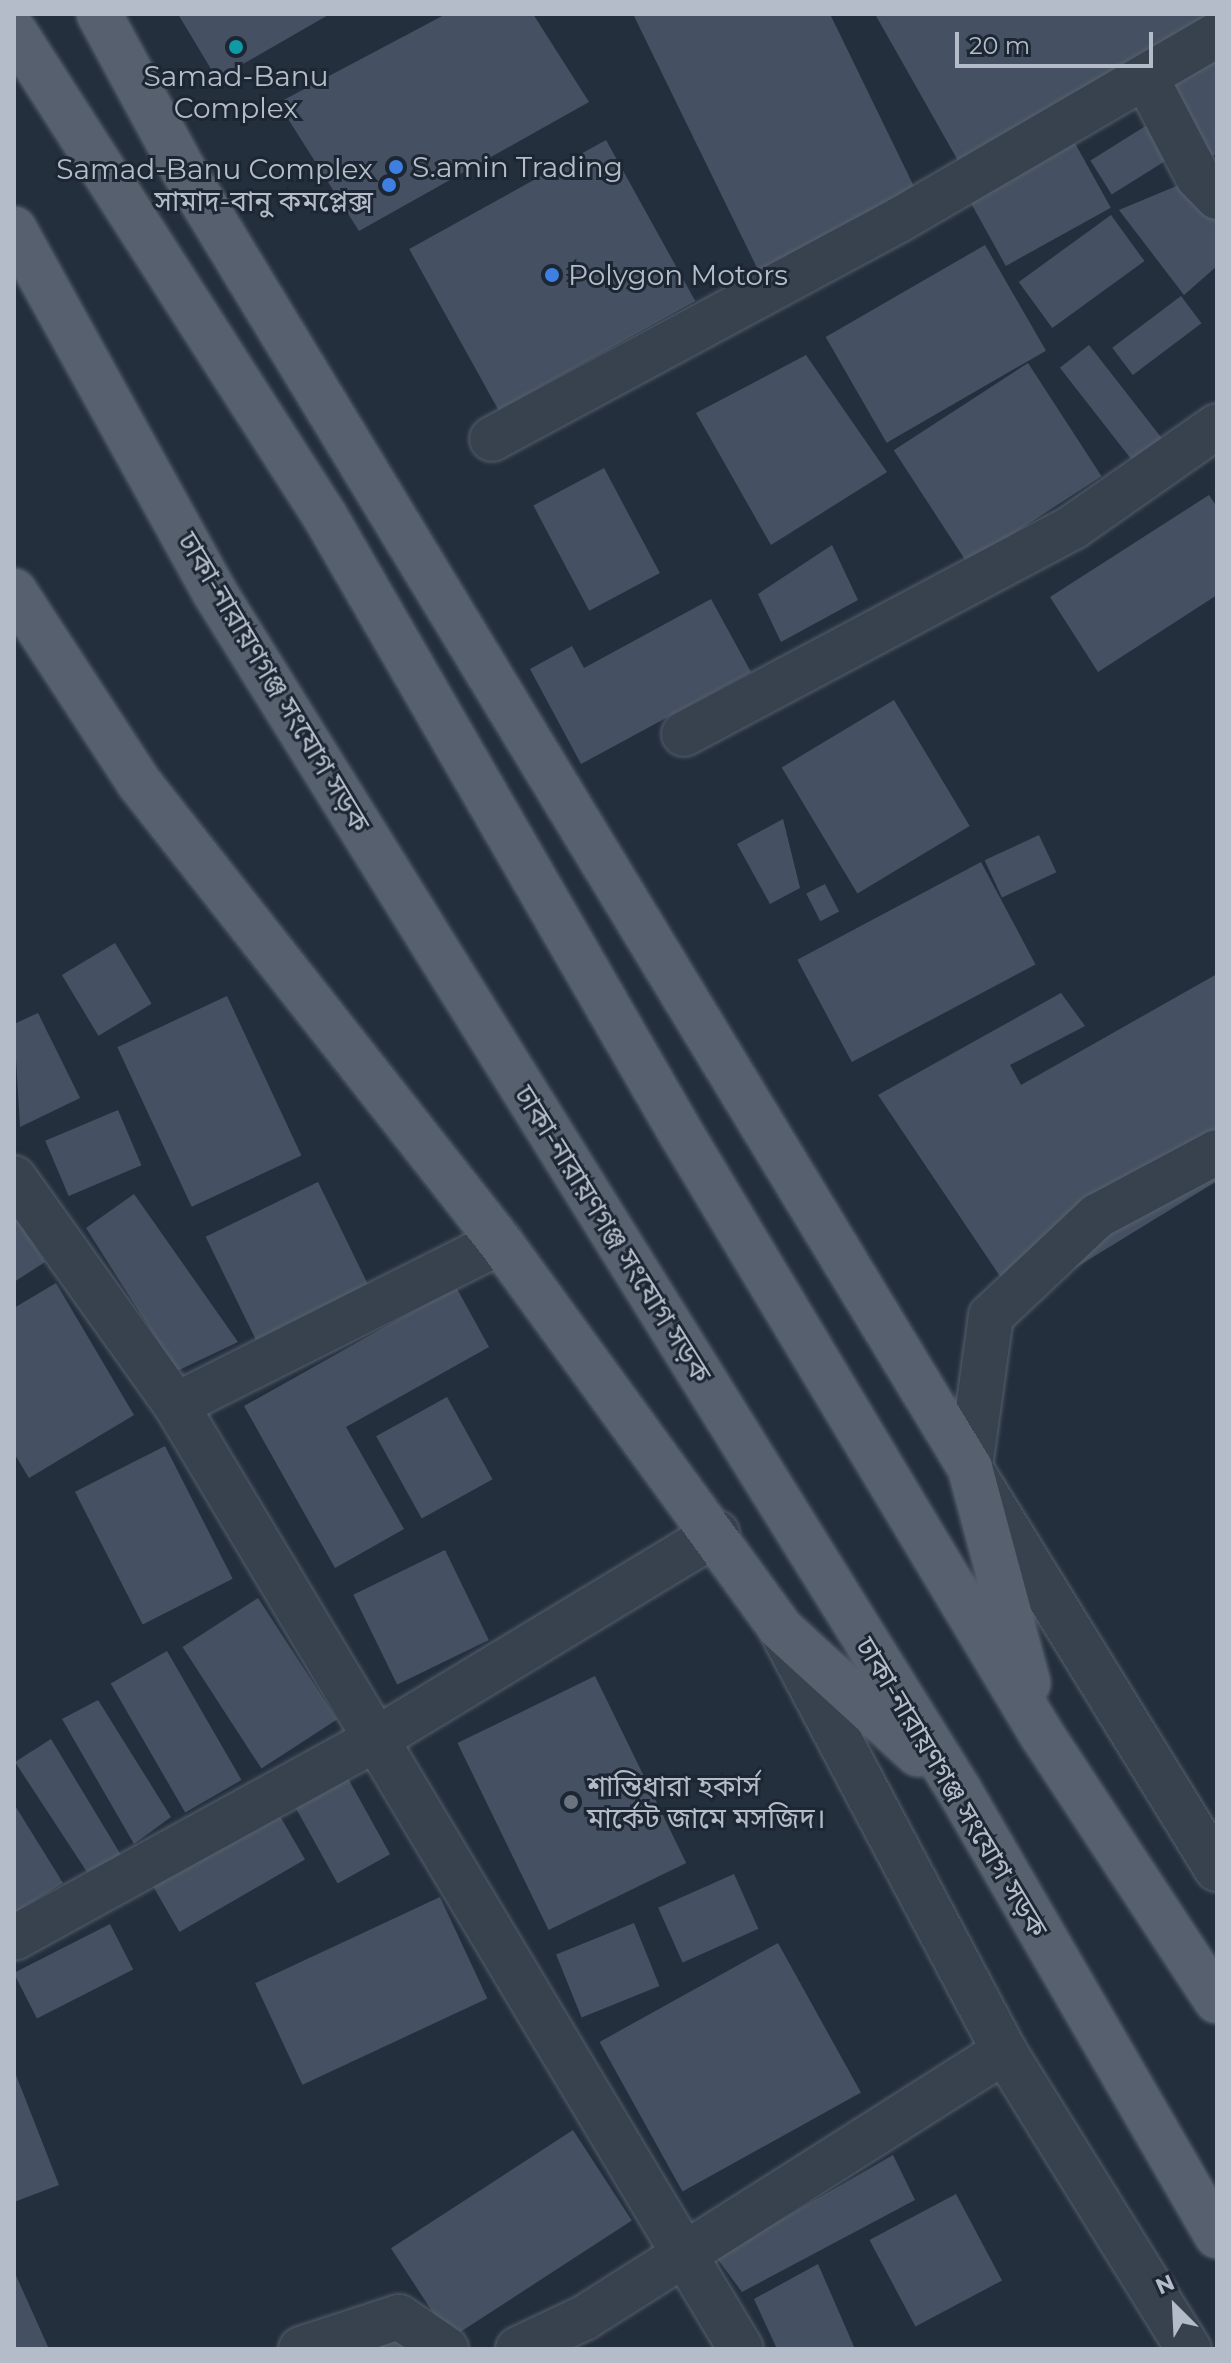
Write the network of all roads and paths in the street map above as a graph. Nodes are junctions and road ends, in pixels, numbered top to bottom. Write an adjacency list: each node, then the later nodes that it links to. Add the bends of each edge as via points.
1 (99, 14): 15 (main road, via 184,171)
2 (14, 31): 18 (main road, via 326,518 682,1135)
3 (1217, 35): 4 (street)
4 (1146, 78): 5 (street, via 1198,177); 8 (street)
5 (1217, 197)
6 (14, 229): 20 (main road, ঢাকা-নারায়ণগঞ্জ সংযোগ সড়ক, via 215,593)
7 (1217, 426): 10 (street, via 1073,527)
8 (492, 439)
9 (14, 591): 13 (main road, via 140,784)
10 (684, 734)
11 (1217, 1152): 15 (street, via 1097,1216 991,1316)
12 (14, 1178): 14 (street)
13 (500, 1242): 14 (street); 16 (main road)
14 (176, 1405): 19 (street)
15 (970, 1468): 18 (main road); 21 (street)
16 (717, 1533): 17 (main road); 19 (street)
17 (780, 1628): 20 (main road); 24 (street)
18 (1042, 1735): 23 (main road)
19 (380, 1737): 22 (street); 26 (street)
20 (959, 1790): 25 (main road, ঢাকা-নারায়ণগঞ্জ সংযোগ সড়ক)
21 (1217, 1869)
22 (14, 1938)
23 (1217, 2001)
24 (1004, 2051): 26 (street); 31 (street)
25 (1217, 2236)
26 (687, 2248): 29 (street, via 584,2318); 30 (street)
27 (301, 2349): 28 (street, via 399,2317)
28 (446, 2349)
29 (518, 2349)
30 (741, 2349)
31 (1189, 2349)

